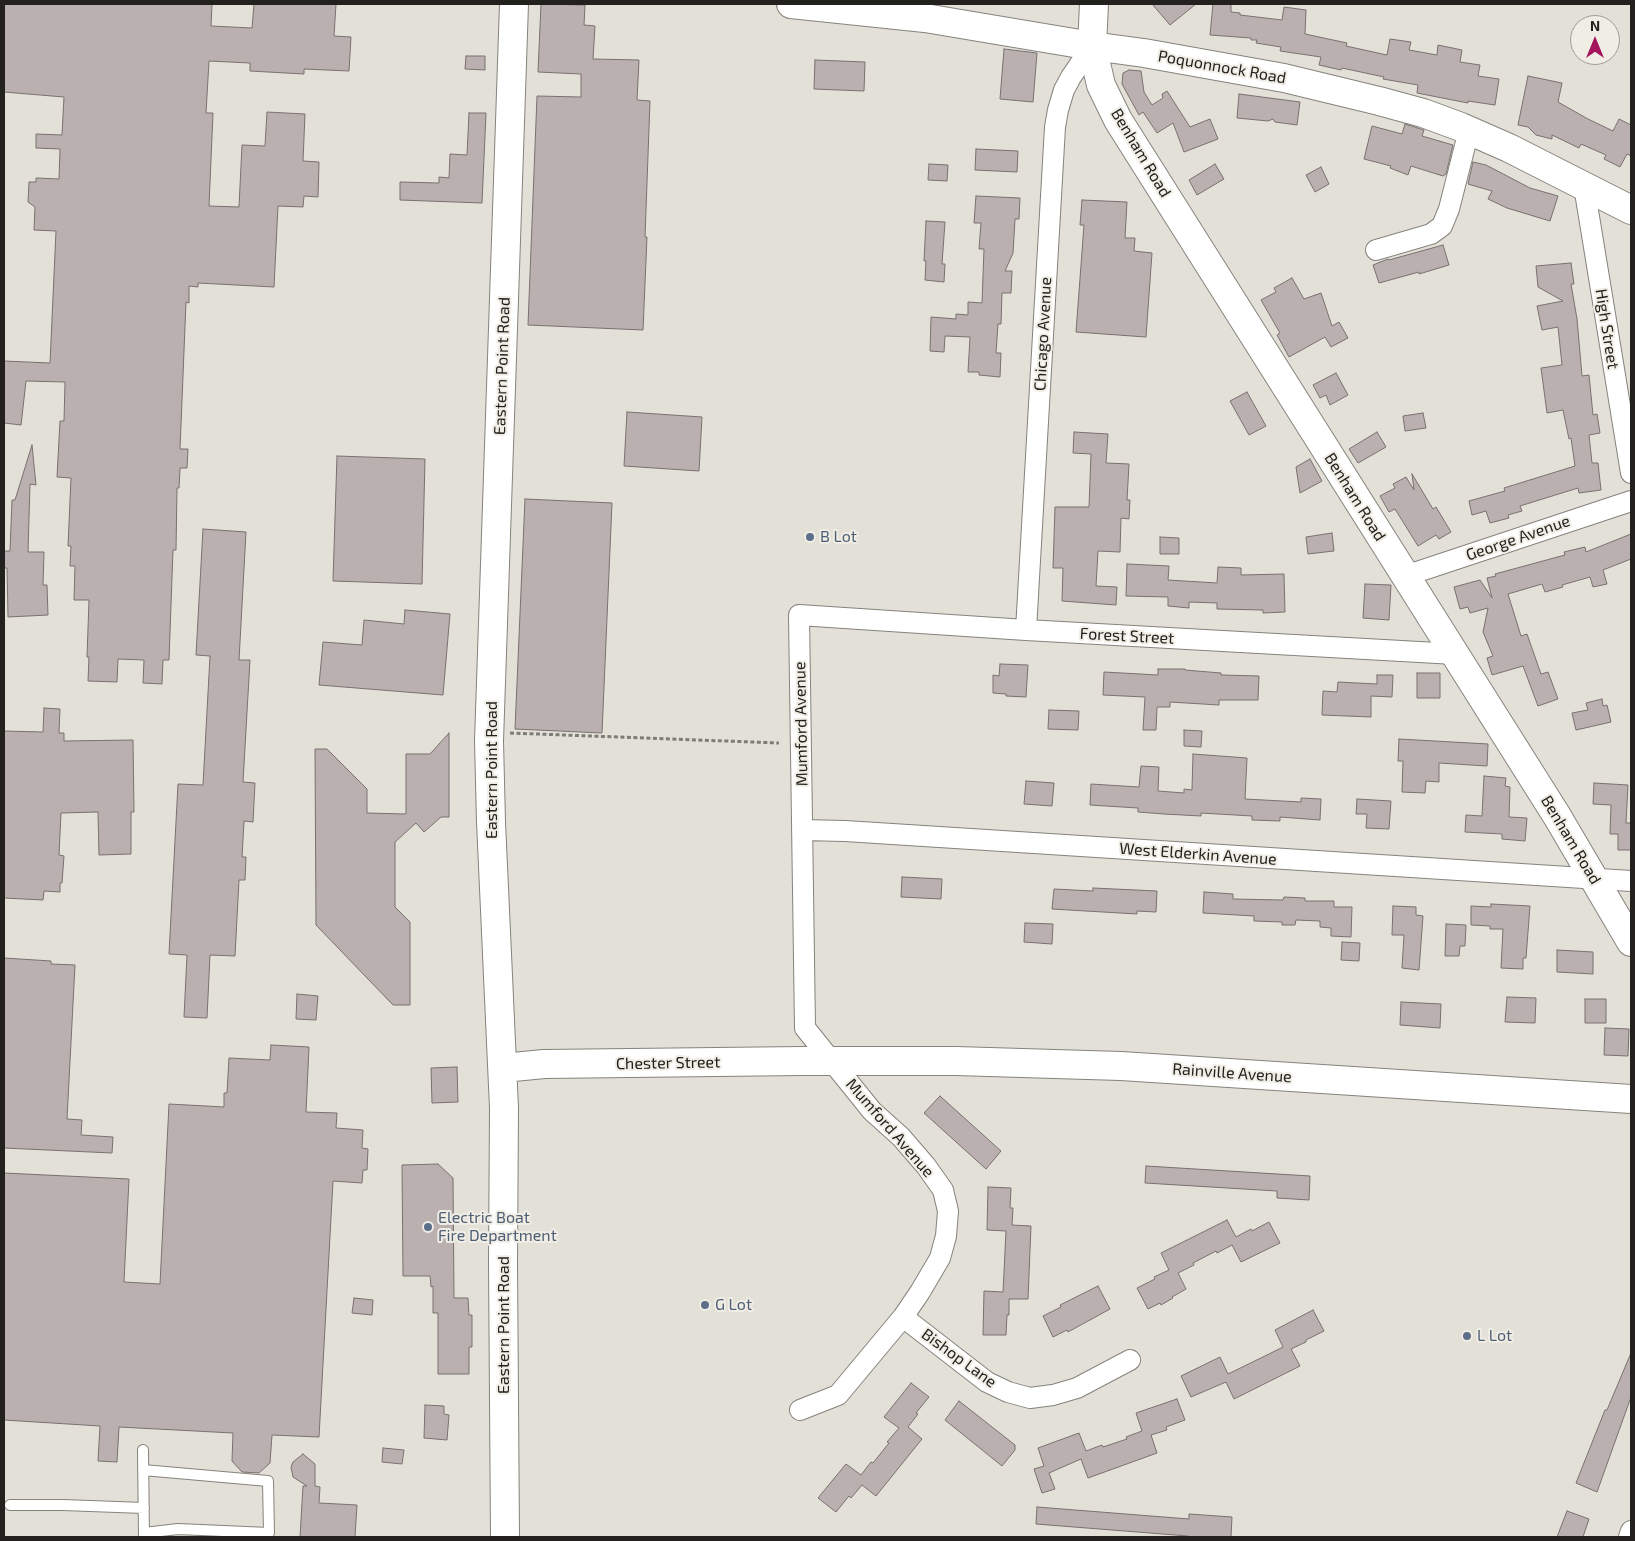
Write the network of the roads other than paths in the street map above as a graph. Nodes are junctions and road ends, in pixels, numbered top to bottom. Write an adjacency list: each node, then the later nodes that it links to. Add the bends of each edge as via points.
1 (514, 4): 20 (main road, Eastern Point Road, via 489,741)
2 (803, 4): 4 (main road, Poquonnock Road, via 925,18)
3 (1094, 4): 4 (main road, Benham Road)
4 (1092, 46): 5 (main road, Poquonnock Road, via 1284,78 1423,113); 11 (main road, Benham Road, via 1101,85 1118,120); 13 (street, Chicago Avenue, via 1064,90 1055,127)
5 (1469, 130): 6 (main road, Poquonnock Road); 8 (street, via 1442,226 1431,234)
6 (1584, 186): 7 (main road, Poquonnock Road); 9 (street, High Street)
7 (1631, 210)
8 (1376, 250)
9 (1631, 473)
10 (1631, 500): 11 (street, George Avenue)
11 (1405, 576): 14 (main road, Benham Road)
12 (799, 616): 13 (street, Forest Street); 15 (street, Mumford Avenue)
13 (1026, 630): 14 (street, Forest Street)
14 (1455, 654): 16 (main road, Benham Road)
15 (802, 830): 16 (street, West Elderkin Avenue); 19 (street, Mumford Avenue, via 805,1028)
16 (1594, 879): 17 (street, West Elderkin Avenue); 18 (main road, Benham Road)
17 (1631, 881)
18 (1631, 942)
19 (832, 1061): 20 (main road, Chester Street, via 544,1064); 21 (main road, Rainville Avenue, via 1121,1066); 22 (street, Mumford Avenue, via 872,1111 926,1166 943,1190 948,1211 940,1258)
20 (503, 1068): 31 (main road, Eastern Point Road)
21 (1631, 1099)
22 (903, 1316): 23 (street, Bishop Lane, via 986,1382 1030,1398 1077,1388); 24 (street, Mumford Avenue, via 838,1395)
23 (1130, 1360)
24 (800, 1410)
25 (143, 1450): 26 (lane)
26 (143, 1470): 28 (lane); 30 (lane, via 268,1481 269,1533 178,1529)
27 (10, 1505): 28 (lane)
28 (144, 1508): 30 (lane)
29 (1631, 1531): 32 (street)
30 (144, 1535)
31 (506, 1537)
32 (1629, 1537)

